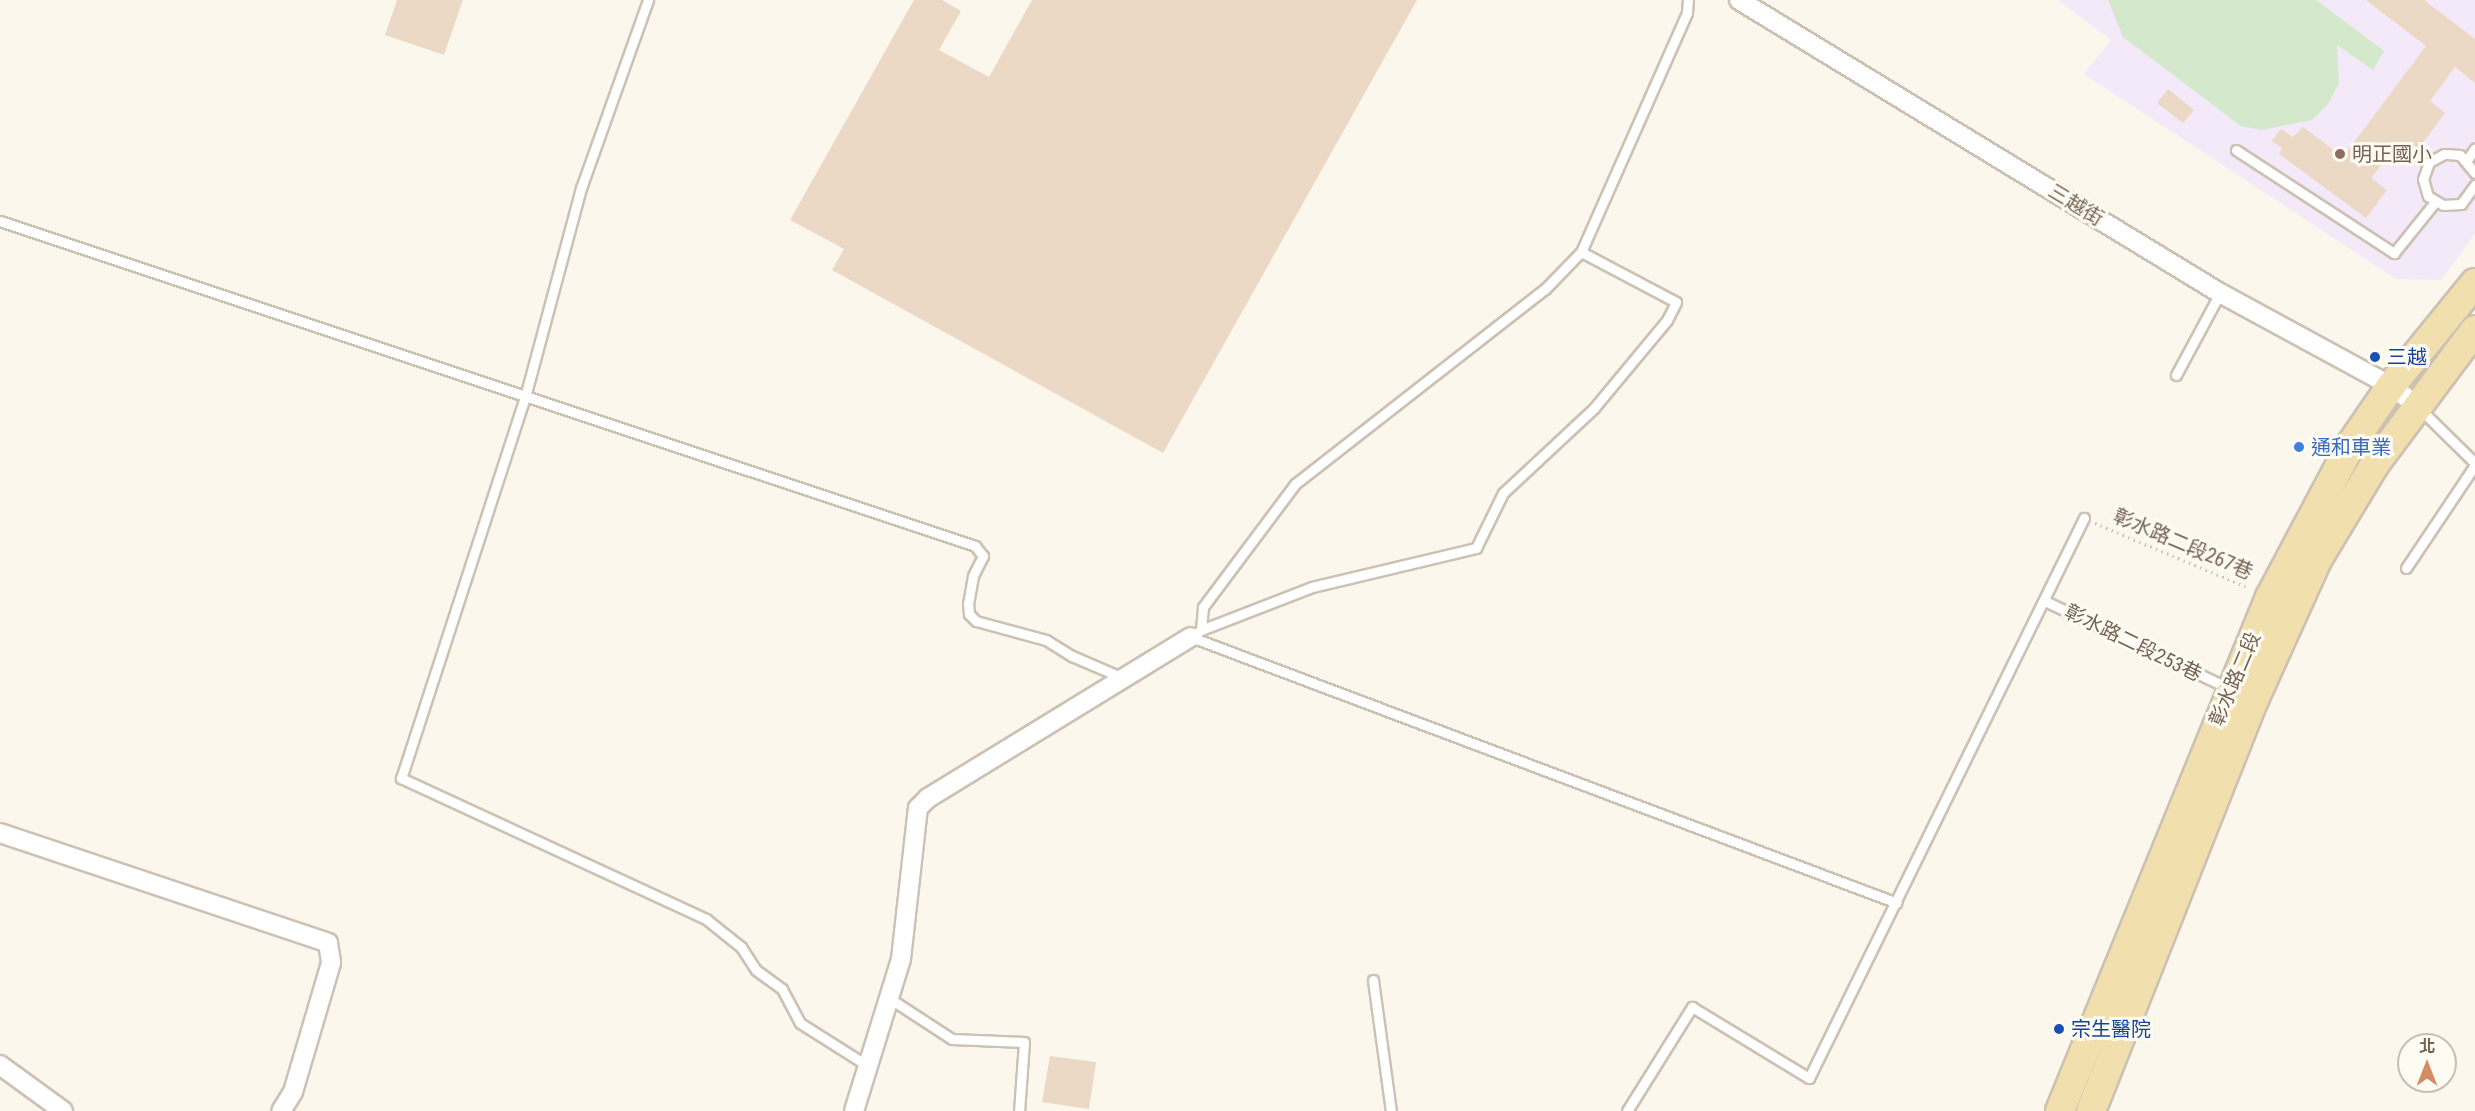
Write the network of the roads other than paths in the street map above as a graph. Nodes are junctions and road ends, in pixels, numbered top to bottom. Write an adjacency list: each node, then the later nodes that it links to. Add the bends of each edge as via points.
1 (648, 0): 19 (lane, via 581,188)
2 (1688, 0): 13 (lane, via 1687,13)
3 (1739, 0): 15 (street, 三越街)
4 (2475, 148): 7 (lane)
5 (2236, 150): 11 (lane, via 2394,253)
6 (2420, 156): 8 (lane)
7 (2467, 160): 8 (lane, via 2452,153); 9 (lane)
8 (2429, 162): 11 (lane, via 2424,170 2424,188)
9 (2475, 173)
10 (2475, 189): 11 (lane, via 2461,204)
11 (2435, 202)
12 (0, 221): 19 (lane)
13 (1581, 252): 25 (lane, via 1545,289 1295,484 1203,606); 25 (lane, via 1676,302 1666,320 1594,408 1503,493 1476,548 1312,587)
14 (2475, 284): 18 (main road, 彰水路二段)
15 (2220, 293): 17 (lane); 18 (street, 三越街)
16 (2475, 330): 20 (main road, 彰水路二段)
17 (2176, 375)
18 (2391, 386): 20 (street, 三越街); 27 (main road, 彰水路二段, via 2352,443 2270,597)
19 (525, 397): 26 (lane, via 975,546 983,556 973,576 968,603 969,614 976,621 1046,640); 35 (lane, via 402,778 706,919 741,946 756,970 782,989 800,1023)
20 (2415, 404): 21 (lane); 27 (main road, 彰水路二段, via 2317,560)
21 (2475, 464): 23 (lane)
22 (2084, 518): 24 (lane)
23 (2406, 568)
24 (2045, 601): 27 (lane, 彰水路二段253巷); 29 (lane)
25 (1196, 634): 26 (street); 29 (lane)
26 (1123, 678): 31 (street, via 918,808 901,959)
27 (2242, 696): 32 (main road, 彰水路二段); 33 (main road, 彰水路二段)
28 (0, 833): 37 (street, via 328,943 327,974 293,1092)
29 (1897, 903): 41 (lane, via 1809,1078 1692,1007)
30 (1373, 980): 40 (lane)
31 (889, 998): 35 (street); 39 (lane, via 952,1039 1024,1042)
32 (2095, 1022): 33 (main road); 42 (main road, 彰水路二段)
33 (2122, 1032): 43 (main road, 彰水路二段)
34 (0, 1065): 36 (street)
35 (868, 1066): 38 (street)
36 (63, 1111)
37 (281, 1111)
38 (854, 1111)
39 (1018, 1111)
40 (1391, 1111)
41 (1627, 1111)
42 (2060, 1111)
43 (2091, 1111)

